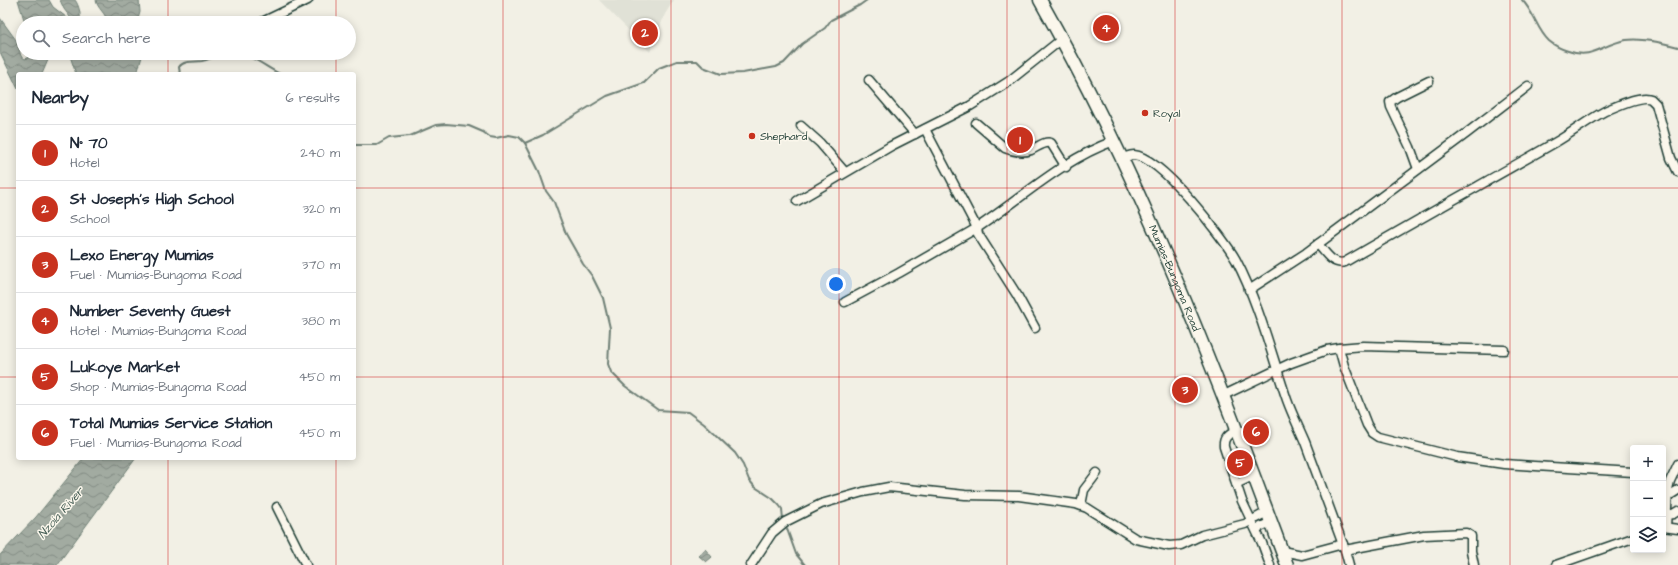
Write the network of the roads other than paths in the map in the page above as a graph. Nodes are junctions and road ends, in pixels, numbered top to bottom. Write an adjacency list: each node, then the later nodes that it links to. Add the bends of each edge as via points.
1 (308, 0): 3 (street)
2 (1040, 0): 4 (highway, Mumias-Bungoma Road)
3 (275, 16)
4 (1062, 39): 10 (street, via 1001,87); 12 (highway, Mumias-Bungoma Road)
5 (869, 80): 11 (street)
6 (1428, 81): 15 (street, via 1390,102)
7 (1528, 86): 15 (street)
8 (976, 123): 14 (street, via 1005,148 1011,150 1025,151 1051,143)
9 (801, 126): 16 (street)
10 (925, 129): 11 (street); 19 (street)
11 (915, 134): 16 (street)
12 (1114, 141): 13 (highway, Mumias-Bungoma Road); 14 (street)
13 (1122, 158): 21 (street, via 1140,157 1174,182 1222,240); 27 (highway, Mumias-Bungoma Road, via 1172,268)
14 (1066, 166): 19 (street)
15 (1418, 169): 20 (street)
16 (845, 172): 18 (street)
17 (1678, 172): 20 (street, via 1671,158 1656,104 1651,98 1643,98 1624,103 1596,116 1556,142 1345,262 1335,262)
18 (797, 202)
19 (977, 228): 22 (street); 23 (street, via 978,234)
20 (1318, 244): 21 (street)
21 (1249, 290): 26 (street)
22 (845, 302)
23 (1035, 328)
24 (1338, 348): 25 (street, via 1363,346); 26 (street, via 1302,359); 30 (street, via 1367,425 1378,437 1457,457 1504,464)
25 (1504, 350)
26 (1278, 371): 27 (street); 46 (street)
27 (1222, 396): 28 (highway, Mumias-Bungoma Road)
28 (1236, 430): 32 (highway, Mumias-Bungoma Road); 33 (street, via 1223,441)
29 (1677, 468): 34 (street)
30 (1630, 472)
31 (1097, 473): 36 (street, via 1084,490)
32 (1253, 476): 33 (street); 40 (highway, Mumias-Bungoma Road)
33 (1236, 484): 41 (street)
34 (1666, 490): 35 (street)
35 (1678, 490)
36 (1081, 505): 41 (street, via 1136,539 1169,546 1181,545 1202,535); 50 (street, via 1019,496 965,495 889,487 875,489 821,504 780,525 772,532)
37 (277, 507): 49 (street)
38 (1678, 511): 39 (street)
39 (1666, 514)
40 (1269, 517): 41 (street); 44 (street); 47 (highway, Mumias-Bungoma Road)
41 (1252, 521): 44 (street)
42 (1666, 527): 43 (street)
43 (1678, 528)
44 (1256, 529): 48 (street)
45 (1630, 539): 55 (street)
46 (1344, 547): 47 (street, via 1302,555); 53 (street); 54 (street, via 1379,544 1412,536 1466,533 1471,536)
47 (1281, 549): 48 (street); 52 (highway, Mumias-Bungoma Road)
48 (1266, 553): 51 (street)
49 (306, 565)
50 (751, 565)
51 (1270, 565)
52 (1287, 565)
53 (1349, 565)
54 (1474, 565)
55 (1556, 565)

